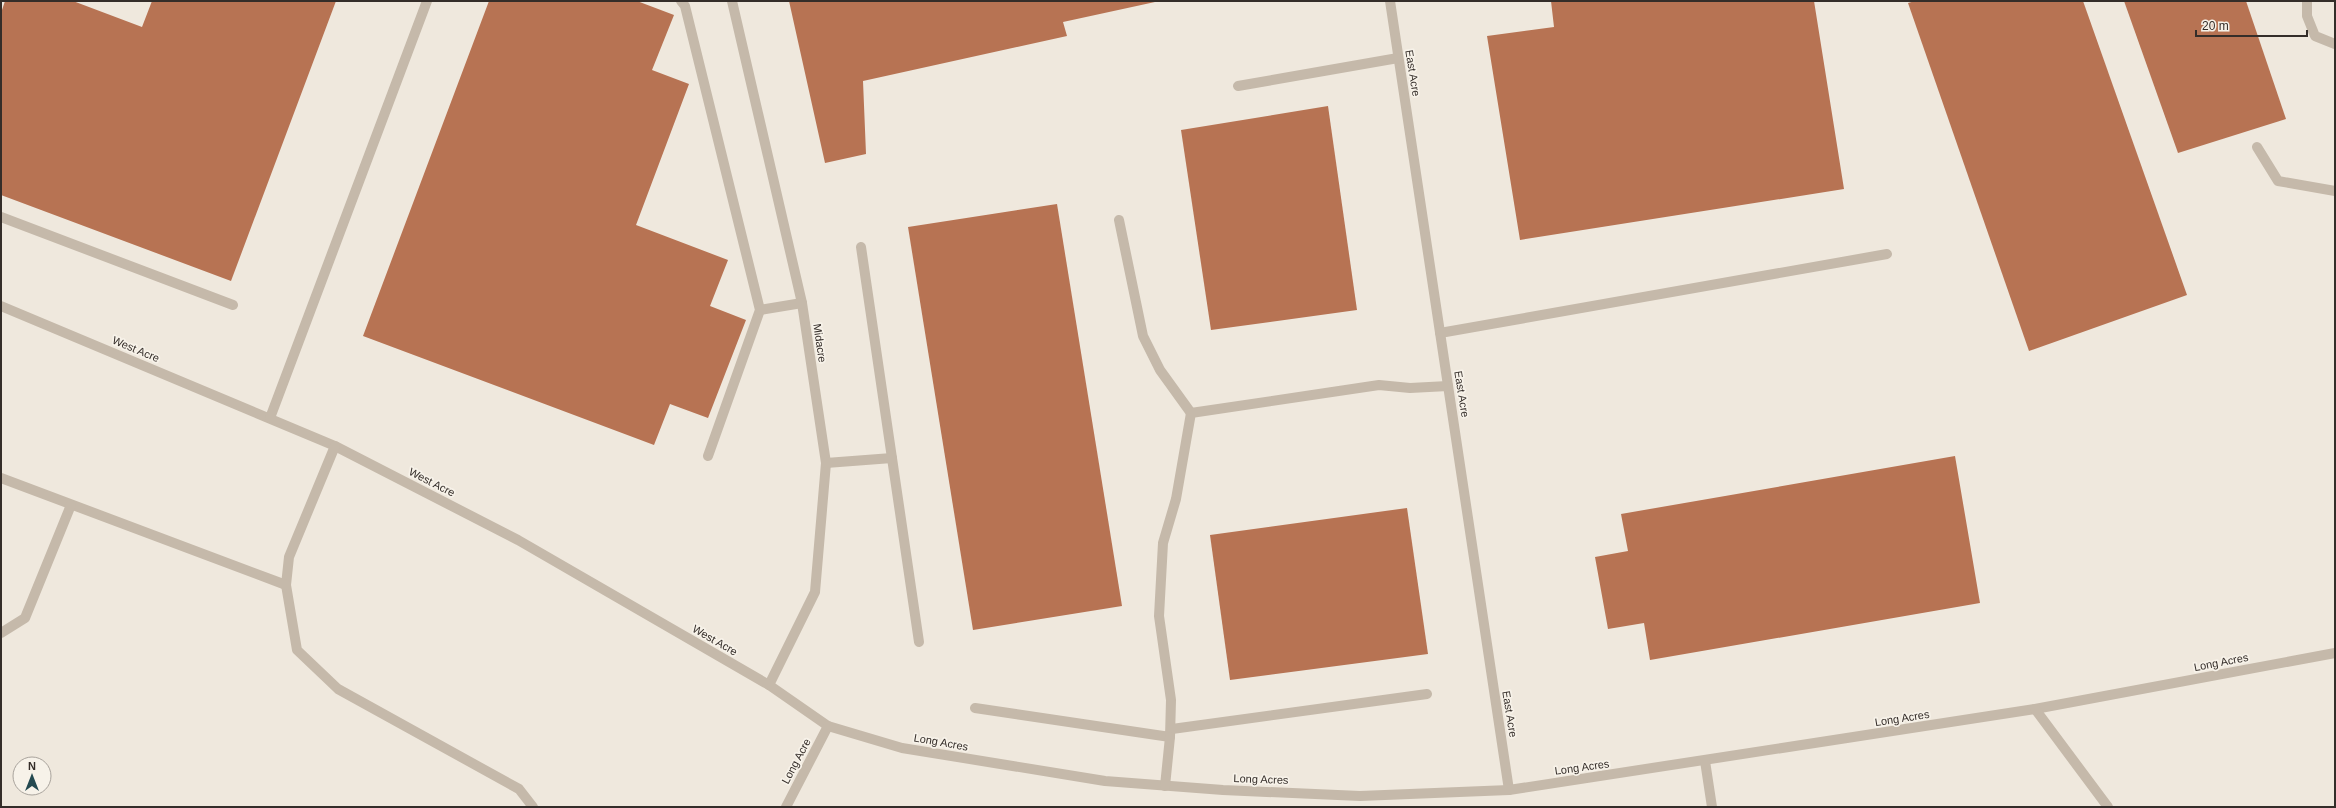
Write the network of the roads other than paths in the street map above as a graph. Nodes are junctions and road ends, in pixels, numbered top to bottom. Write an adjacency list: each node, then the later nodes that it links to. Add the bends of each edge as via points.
1 (427, 1): 22 (street)
2 (681, 1): 18 (street, via 685,6)
3 (732, 1): 15 (street, Midacre)
4 (1390, 1): 7 (street, East Acre)
5 (2307, 1): 6 (street, via 2307,16 2315,36)
6 (2335, 44)
7 (1398, 58): 8 (street); 19 (street, East Acre)
8 (1238, 86)
9 (2258, 147): 10 (street, via 2278,181)
10 (2335, 191)
11 (1, 217): 16 (street)
12 (1119, 220): 21 (street, via 1143,336 1160,370)
13 (861, 247): 25 (street)
14 (1887, 254): 19 (street)
15 (802, 303): 18 (street); 26 (street, Midacre)
16 (233, 305)
17 (1, 306): 22 (street, West Acre)
18 (760, 310): 24 (street)
19 (1440, 333): 20 (street, East Acre)
20 (1448, 386): 21 (street, via 1410,388 1379,385); 41 (street, East Acre)
21 (1191, 413): 38 (street, via 1176,499 1163,543 1160,616 1171,700)
22 (270, 418): 23 (street, West Acre)
23 (335, 446): 29 (street, via 289,557); 33 (street, West Acre, via 518,540)
24 (708, 456)
25 (892, 458): 26 (street); 31 (street)
26 (826, 463): 33 (street, Midacre, via 815,592)
27 (1, 478): 28 (street)
28 (71, 506): 29 (street); 30 (street, via 25,618)
29 (286, 585): 42 (street, via 297,650 338,689 520,789)
30 (1, 633)
31 (919, 642)
32 (2335, 653): 36 (street, Long Acres)
33 (769, 685): 37 (street, West Acre)
34 (1427, 694): 38 (street)
35 (975, 708): 38 (street)
36 (2035, 709): 39 (street, Long Acres); 45 (street)
37 (828, 726): 40 (street, Long Acres, via 910,749 1106,781); 43 (street, Long Acre)
38 (1171, 733): 40 (street)
39 (1705, 761): 41 (street, Long Acres); 44 (street)
40 (1165, 786): 41 (street, Long Acres, via 1360,796)
41 (1509, 790)
42 (533, 807)
43 (786, 807)
44 (1712, 807)
45 (2108, 807)

